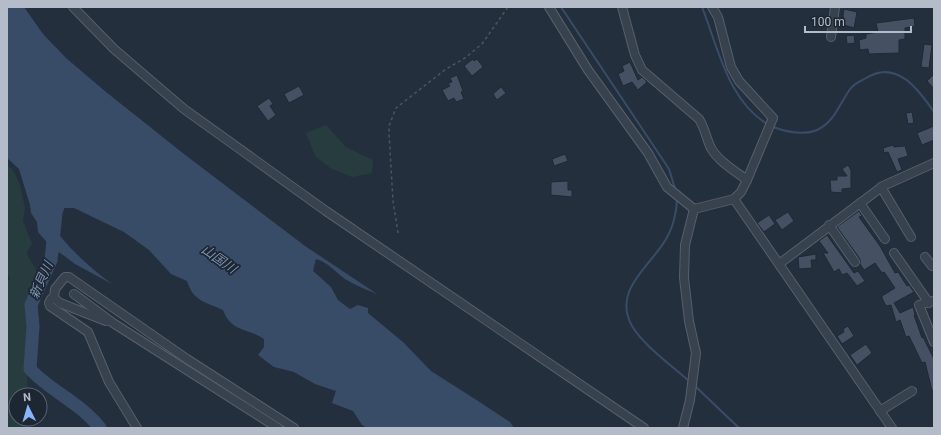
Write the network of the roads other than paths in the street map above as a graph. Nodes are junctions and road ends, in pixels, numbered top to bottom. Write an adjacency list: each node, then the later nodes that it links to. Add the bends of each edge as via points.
1 (73, 7): 31 (street, via 114,48 184,109 326,211)
2 (549, 7): 12 (street, via 588,70 648,153 667,187)
3 (622, 7): 8 (street, via 635,55 642,70 699,118 711,148)
4 (712, 7): 8 (street, via 718,17 731,67 739,81 773,118)
5 (835, 7): 6 (street)
6 (831, 37)
7 (934, 163): 9 (street)
8 (746, 180): 10 (street, via 741,192)
9 (881, 188): 11 (street); 14 (street)
10 (734, 199): 12 (street); 19 (street)
11 (860, 203): 13 (street); 15 (street)
12 (694, 209): 32 (street, via 685,245 684,278 696,353 690,400)
13 (829, 225): 18 (street); 19 (street)
14 (911, 237)
15 (885, 239)
16 (894, 253): 23 (street)
17 (925, 257): 20 (street)
18 (855, 262)
19 (779, 264): 27 (street)
20 (933, 267)
21 (74, 294): 24 (street)
22 (54, 298): 24 (street, via 60,303); 28 (street, via 49,303 54,311 88,332 109,382); 30 (street, via 55,289 65,277 69,277 187,359)
23 (931, 302): 25 (street, via 919,305)
24 (113, 323): 29 (street)
25 (934, 342)
26 (912, 390): 27 (street)
27 (880, 410): 33 (street)
28 (137, 428)
29 (278, 428)
30 (294, 428)
31 (644, 428)
32 (683, 428)
33 (892, 428)

